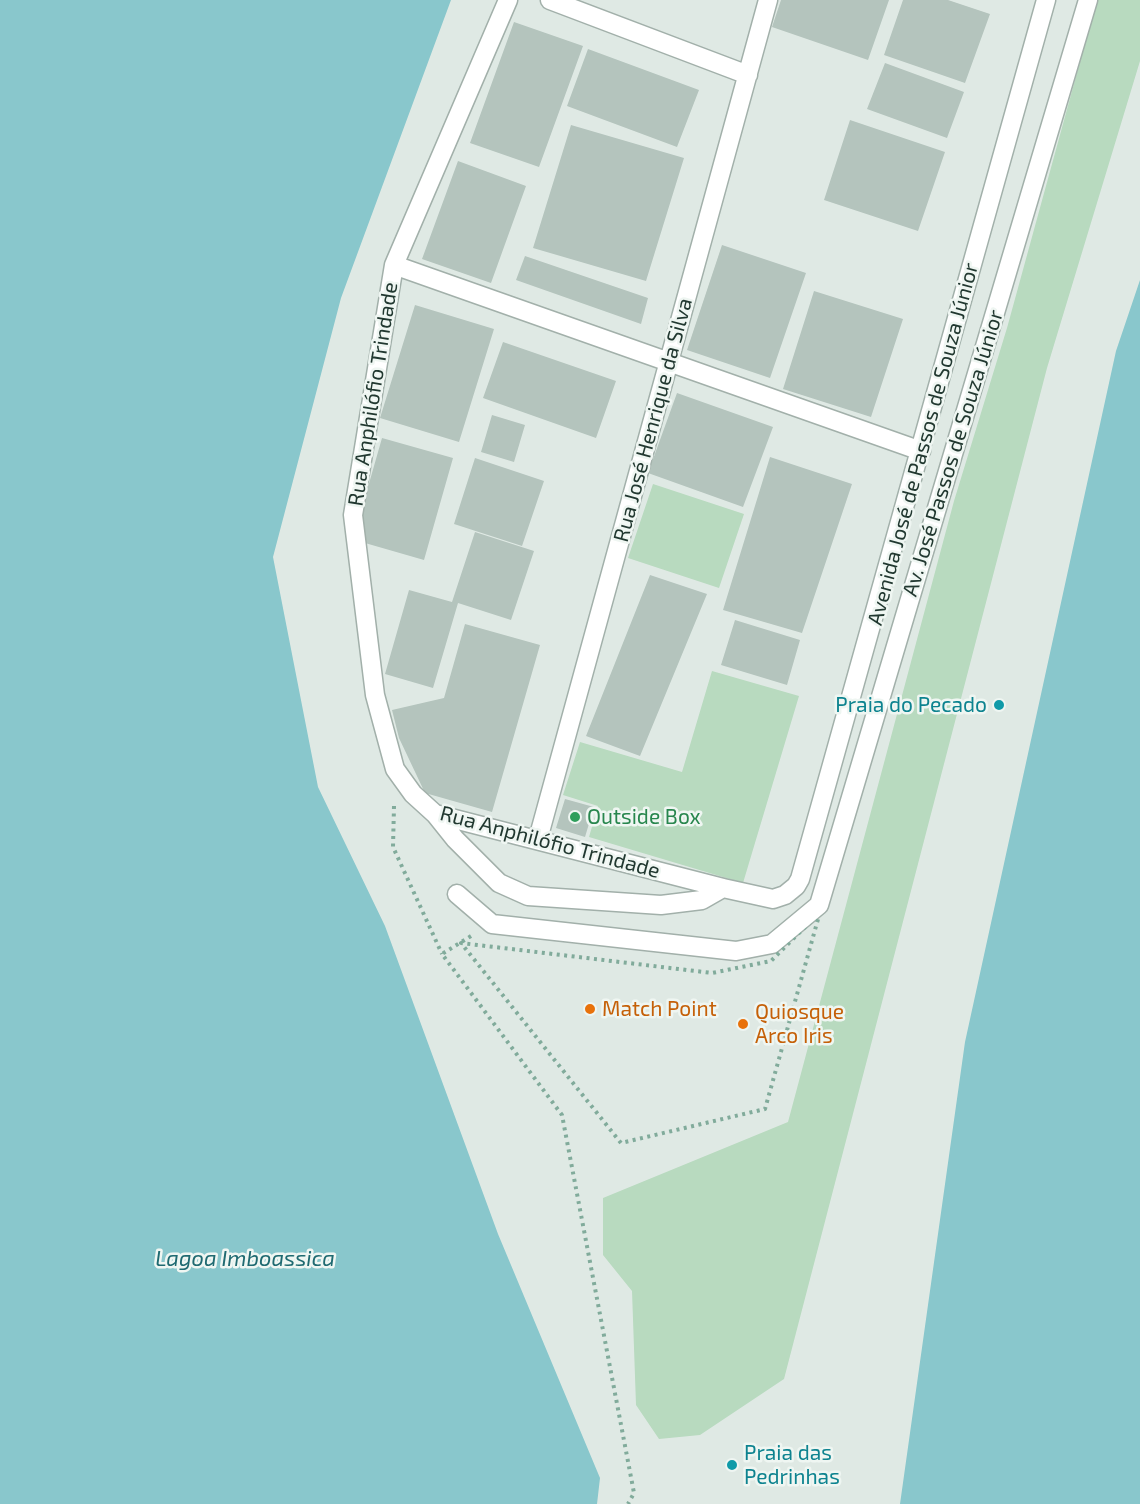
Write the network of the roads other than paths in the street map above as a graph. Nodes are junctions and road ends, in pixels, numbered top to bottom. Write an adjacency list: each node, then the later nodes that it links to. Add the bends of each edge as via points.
1 (508, 0): 7 (street, Rua Anphilófio Trindade)
2 (550, 0): 6 (street)
3 (768, 0): 6 (street, Rua José Henrique da Silva)
4 (1046, 0): 9 (street, Avenida José de Passos de Souza Júnior)
5 (1088, 0): 14 (street, Av. José Passos de Souza Júnior, via 819,905 772,944 736,951 492,924)
6 (748, 75): 8 (street, Rua José Henrique da Silva)
7 (394, 265): 8 (street); 10 (street, Rua Anphilófio Trindade, via 353,515 375,695 395,769 413,794)
8 (669, 361): 9 (street); 11 (street, Rua José Henrique da Silva)
9 (921, 451): 12 (street, Avenida José de Passos de Souza Júnior)
10 (435, 814): 11 (street, Rua Anphilófio Trindade); 13 (street, via 499,883 528,896 661,905 702,900)
11 (538, 840): 13 (street, Rua Anphilófio Trindade)
12 (796, 886): 13 (street, Rua Anphilófio Trindade, via 773,898)
13 (723, 888)
14 (457, 894)

